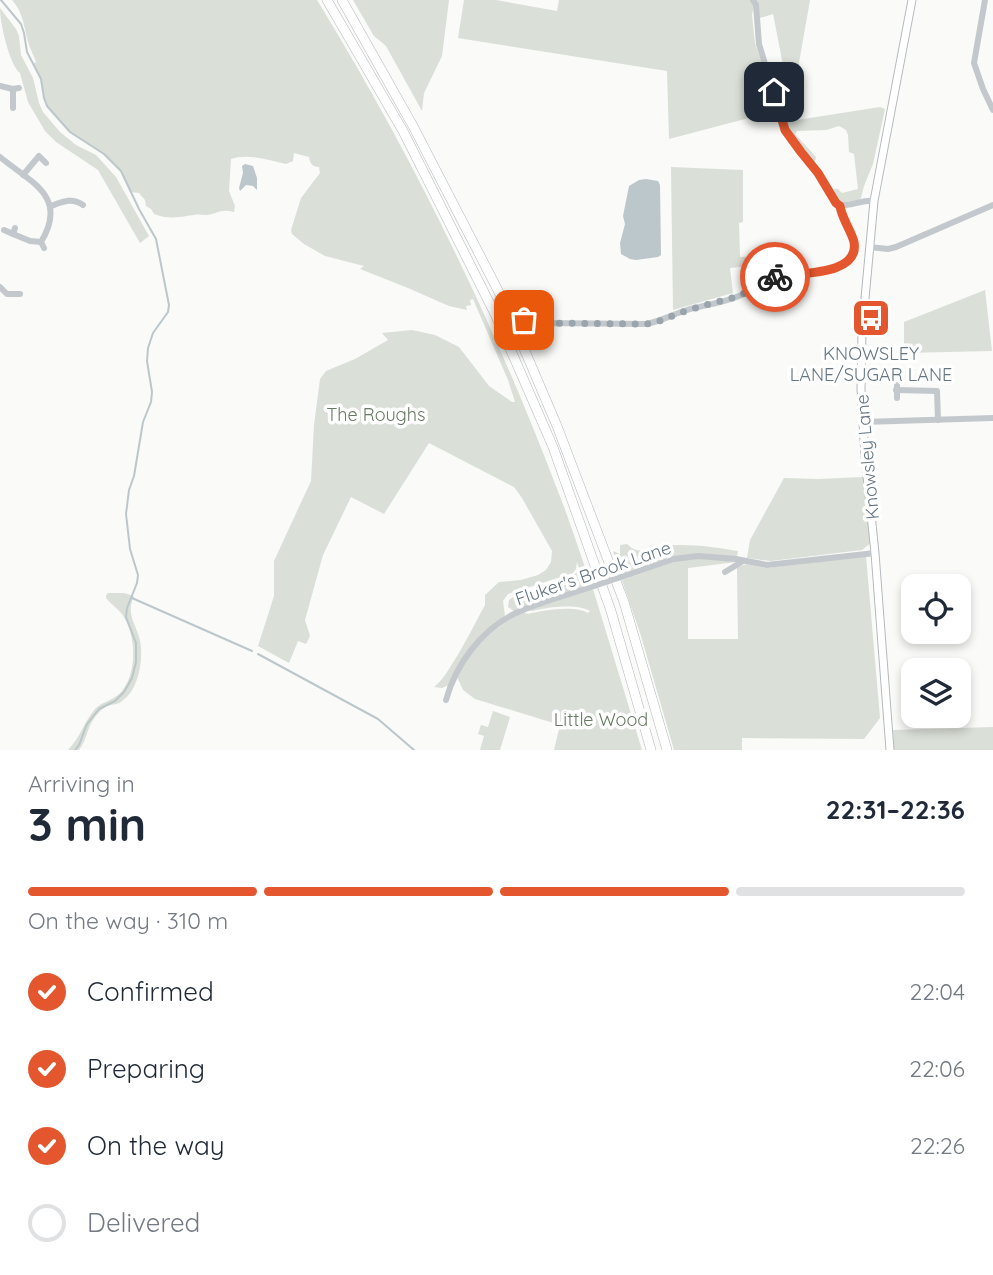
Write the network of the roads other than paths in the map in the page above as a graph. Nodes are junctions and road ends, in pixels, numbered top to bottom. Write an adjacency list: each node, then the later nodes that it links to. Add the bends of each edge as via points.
1 (327, 0): 34 (highway, via 403,131 506,338 552,447 611,611)
2 (342, 0): 35 (highway, via 510,316 624,601)
3 (753, 0): 16 (street, via 759,44 785,130)
4 (912, 0): 13 (main road, Knowsley Lane)
5 (985, 0): 8 (street, via 974,63)
6 (0, 86): 7 (street, via 16,89)
7 (13, 108)
8 (993, 110)
9 (0, 157): 11 (street)
10 (46, 163): 11 (street, via 41,154)
11 (23, 175): 15 (street, via 45,193)
12 (80, 201): 15 (street)
13 (874, 201): 16 (street); 18 (main road, Knowsley Lane)
14 (993, 205): 18 (street, via 896,247)
15 (51, 206): 17 (street, via 42,245)
16 (840, 206): 23 (street, via 854,241 850,260 843,265 780,276 739,296 647,324 529,325 524,317)
17 (4, 230)
18 (869, 247): 29 (main road, Knowsley Lane, via 862,331)
19 (0, 287): 20 (street)
20 (7, 294): 21 (street); 22 (street)
21 (20, 294)
22 (0, 299)
23 (530, 306)
24 (897, 391): 25 (street)
25 (937, 391): 26 (street); 28 (street)
26 (946, 391)
27 (993, 418): 28 (street)
28 (938, 420): 29 (street)
29 (863, 422): 30 (main road, Knowsley Lane)
30 (875, 553): 31 (street, Fluker's Brook Lane, via 767,565); 36 (main road, Knowsley Lane)
31 (743, 561): 32 (street); 33 (street, Fluker's Brook Lane, bridge, via 698,556 674,559 524,610 481,639 462,662)
32 (725, 572)
33 (446, 700)
34 (651, 750)
35 (667, 750)
36 (890, 750)

